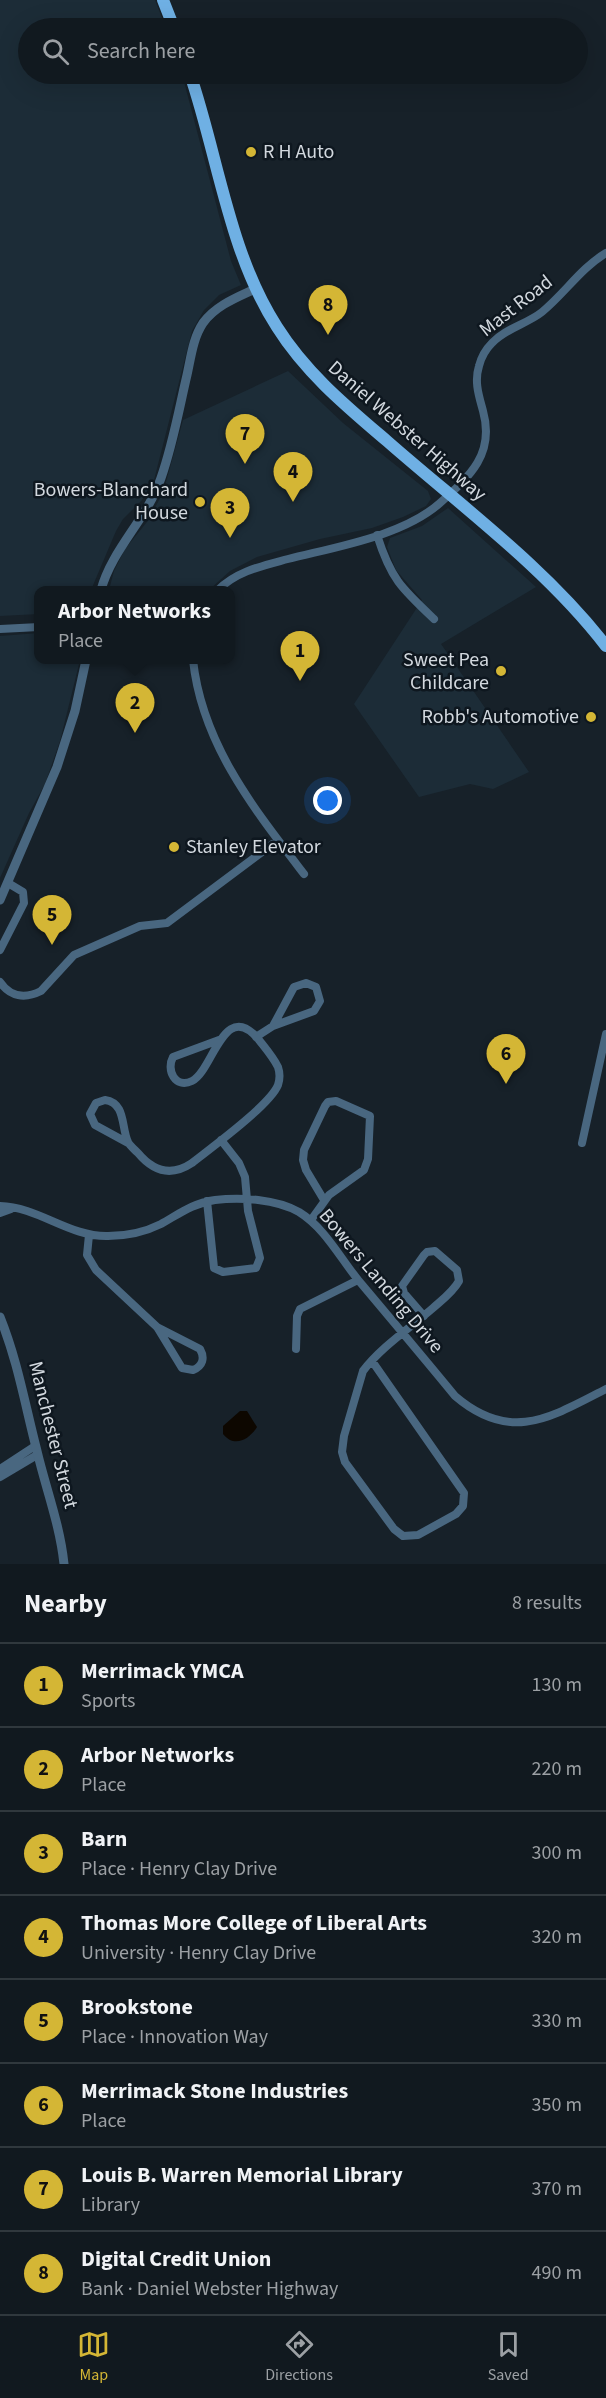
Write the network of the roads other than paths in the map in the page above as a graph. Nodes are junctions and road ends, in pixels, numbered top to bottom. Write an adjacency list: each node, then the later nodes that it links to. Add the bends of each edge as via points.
1 (163, 0): 2 (main road)
2 (170, 18)
3 (193, 84): 5 (main road, Daniel Webster Highway, via 236,237)
4 (606, 254): 6 (street, Mast Road, via 586,268 541,313 499,336 486,350 477,377 487,429 485,447 476,466)
5 (256, 288): 6 (main road, Daniel Webster Highway, via 276,326 311,372); 8 (street, via 214,311 197,334 160,480 112,562)
6 (449, 495): 7 (street, Mast Road, via 422,516); 13 (main road, Daniel Webster Highway, via 548,582)
7 (377, 535): 9 (street, Mast Road, via 253,569); 10 (street, via 395,579)
8 (103, 586)
9 (224, 586)
10 (434, 619)
11 (34, 627): 12 (street)
12 (0, 629)
13 (606, 646)
14 (85, 664): 18 (street, via 57,766)
15 (194, 664): 16 (street, via 198,693 218,748 238,785)
16 (278, 840): 17 (street); 21 (street, via 167,923 146,924 74,955 34,995 14,994)
17 (304, 874)
18 (8, 883): 19 (street); 20 (street, via 23,892 24,903)
19 (0, 900)
20 (0, 950)
21 (0, 982)
22 (273, 1026): 22 (street, via 294,987 306,983 316,987 320,1001 314,1011); 24 (street)
23 (606, 1034): 28 (street)
24 (256, 1037): 25 (street, via 243,1027 234,1028); 26 (street, via 278,1067 277,1087 267,1101)
25 (219, 1040): 25 (street, via 196,1078 186,1083 172,1076 170,1066 174,1057)
26 (221, 1140): 27 (street, via 188,1166 170,1171 151,1166); 29 (street, via 242,1167)
27 (128, 1143): 27 (street, via 94,1125 90,1114 96,1103 108,1100 118,1106)
28 (582, 1143)
29 (247, 1200): 31 (street, Bowers Landing Drive); 31 (street, via 260,1262 253,1269 223,1272 213,1264); 35 (street, Bowers Landing Drive, via 282,1205)
30 (324, 1200): 30 (street, via 360,1174 368,1159 370,1116 336,1101 325,1106 303,1154 306,1170); 35 (street)
31 (207, 1201): 36 (street, Bowers Landing Drive, via 140,1232)
32 (0, 1206): 33 (street, Bowers Landing Drive)
33 (11, 1209): 34 (street); 36 (street, Bowers Landing Drive, via 31,1212)
34 (0, 1213)
35 (311, 1220): 37 (street, Bowers Landing Drive)
36 (88, 1235): 40 (street, via 87,1255 91,1264)
37 (358, 1280): 41 (street, Bowers Landing Drive); 42 (street, via 300,1309)
38 (423, 1316): 38 (street, via 459,1281 457,1270 435,1251 424,1256 402,1286); 41 (street)
39 (0, 1317): 45 (street, Manchester Street, via 21,1377)
40 (157, 1327): 40 (street, via 200,1349 200,1366 193,1370 182,1368)
41 (404, 1334): 43 (street); 44 (street, Bowers Landing Drive, via 455,1396 493,1418 542,1420)
42 (296, 1349)
43 (372, 1361): 43 (street, via 363,1371 349,1415 343,1457 394,1529 403,1536 413,1536 456,1514 463,1506 465,1493)
44 (606, 1389)
45 (36, 1450): 46 (street); 47 (street); 48 (street, Manchester Street)
46 (0, 1469)
47 (0, 1477)
48 (64, 1564)

